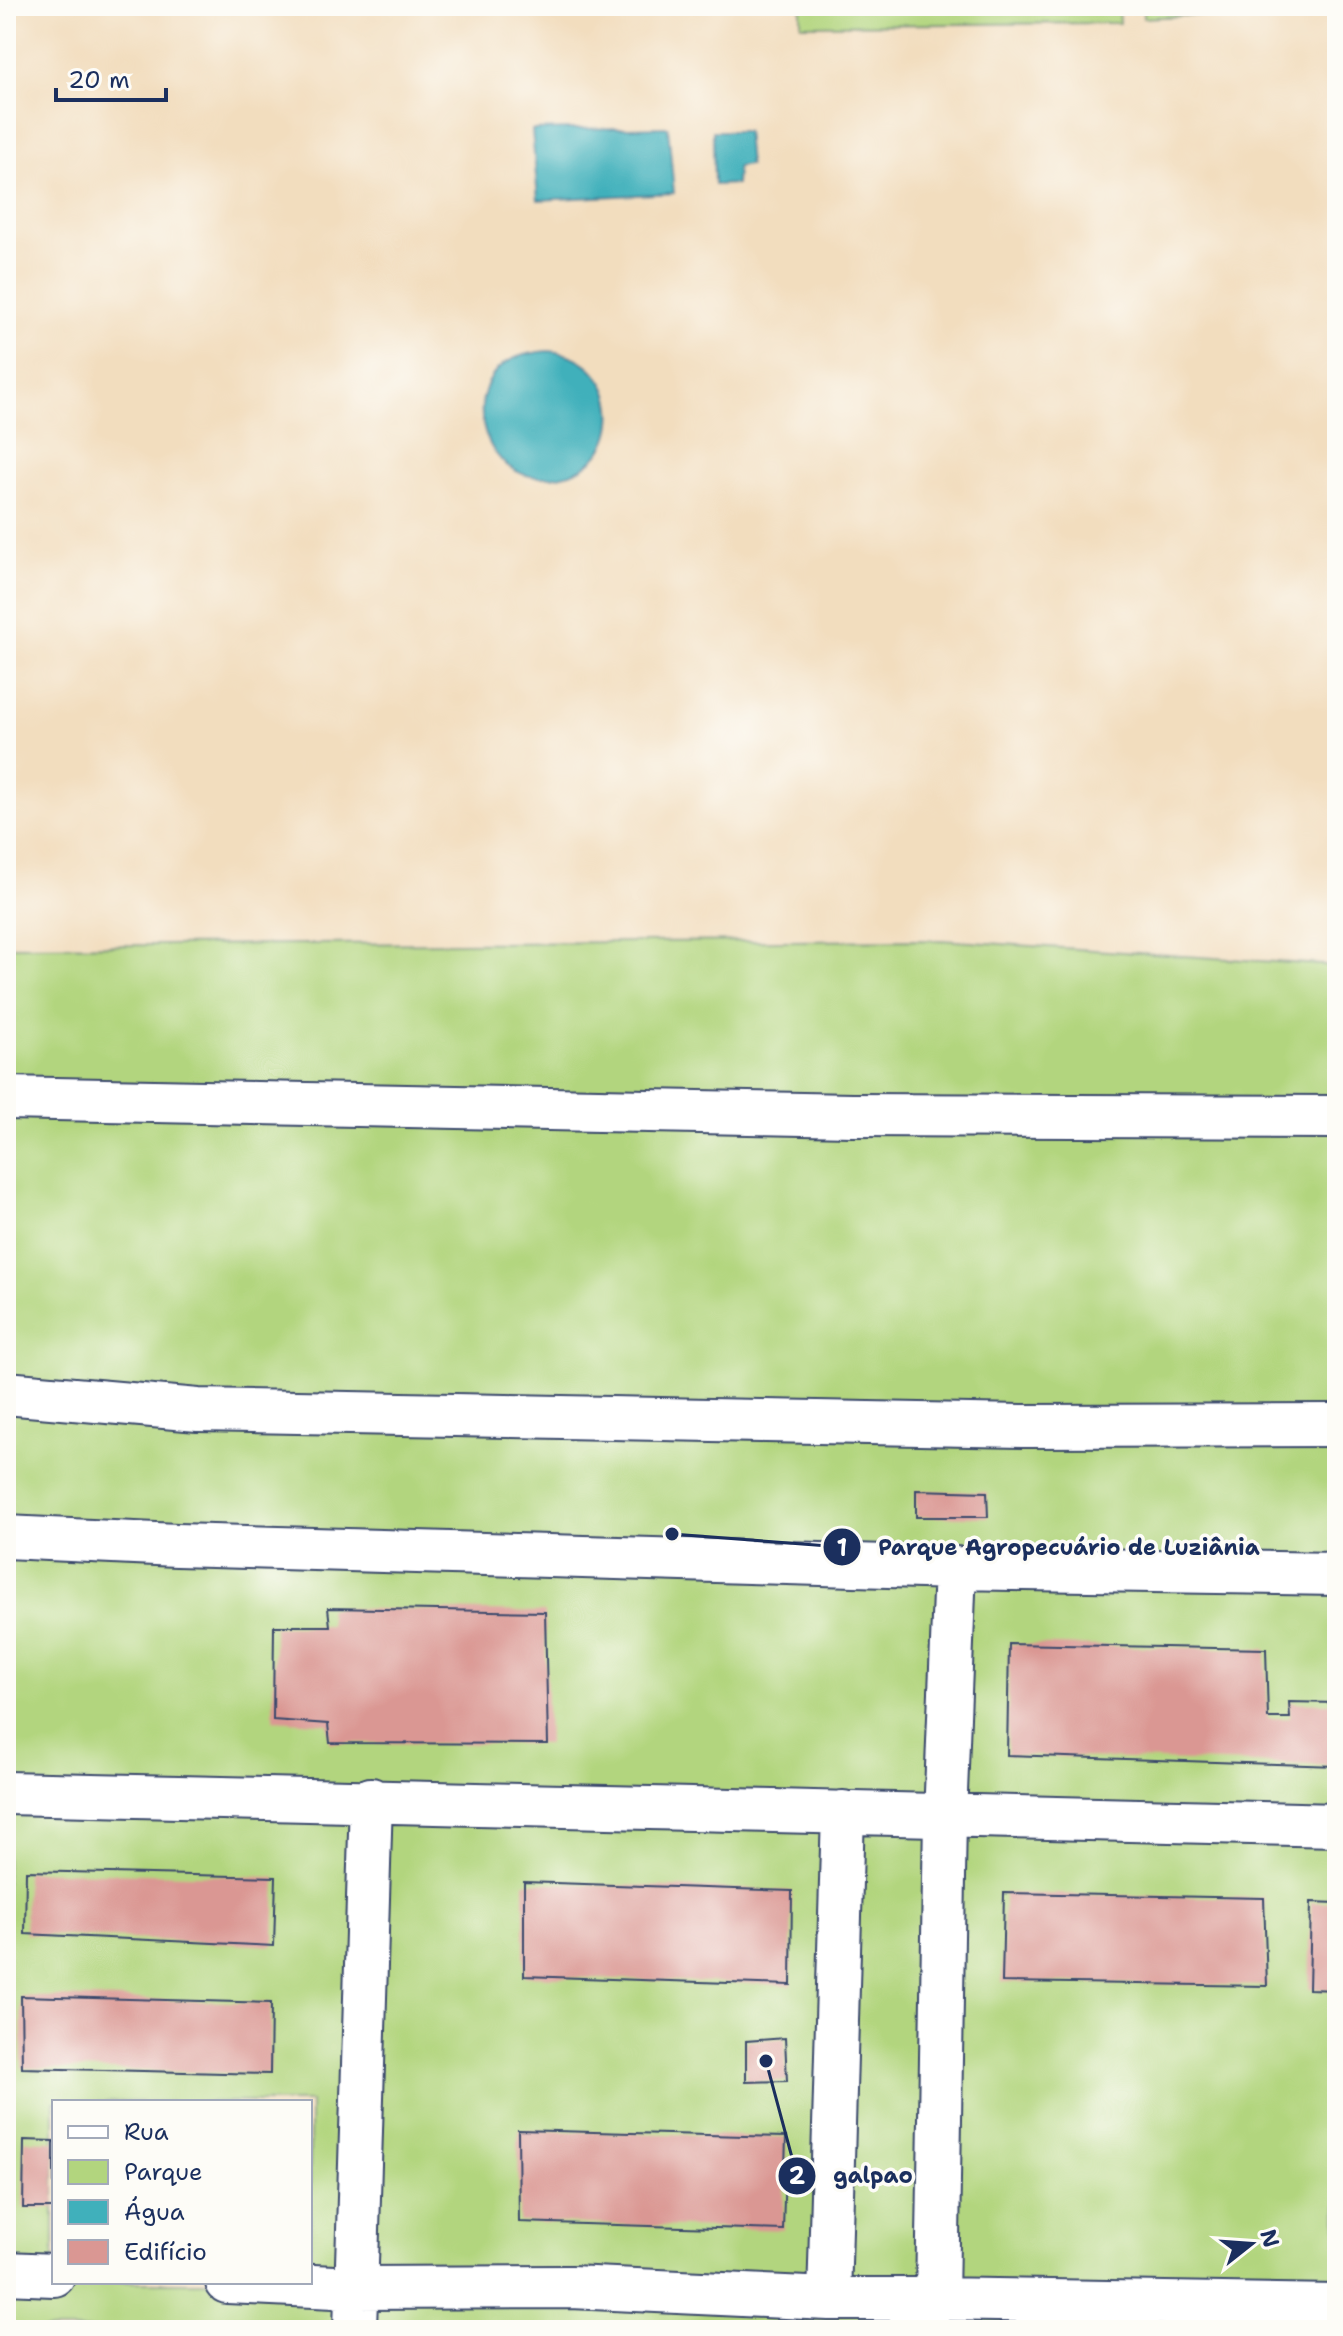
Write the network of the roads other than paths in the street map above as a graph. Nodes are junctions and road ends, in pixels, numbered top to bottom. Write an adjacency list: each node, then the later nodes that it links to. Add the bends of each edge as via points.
1 (6, 1098): 2 (street, via 852,1115)
2 (1337, 1117)
3 (6, 1393): 4 (street, via 214,1411 1022,1426)
4 (1337, 1425)
5 (6, 1537): 6 (street)
6 (955, 1568): 7 (street); 11 (street)
7 (1337, 1574)
8 (6, 1793): 9 (street)
9 (371, 1799): 10 (street); 16 (street)
10 (843, 1812): 11 (street); 17 (street)
11 (945, 1817): 12 (street); 18 (street)
12 (1337, 1825)
13 (6, 2273): 14 (street)
14 (52, 2275)
15 (270, 2284): 16 (street)
16 (356, 2288): 17 (street, via 571,2287); 21 (street)
17 (829, 2299): 18 (street)
18 (937, 2299): 20 (street)
19 (1337, 2306): 20 (street)
20 (1247, 2317)
21 (355, 2330)

